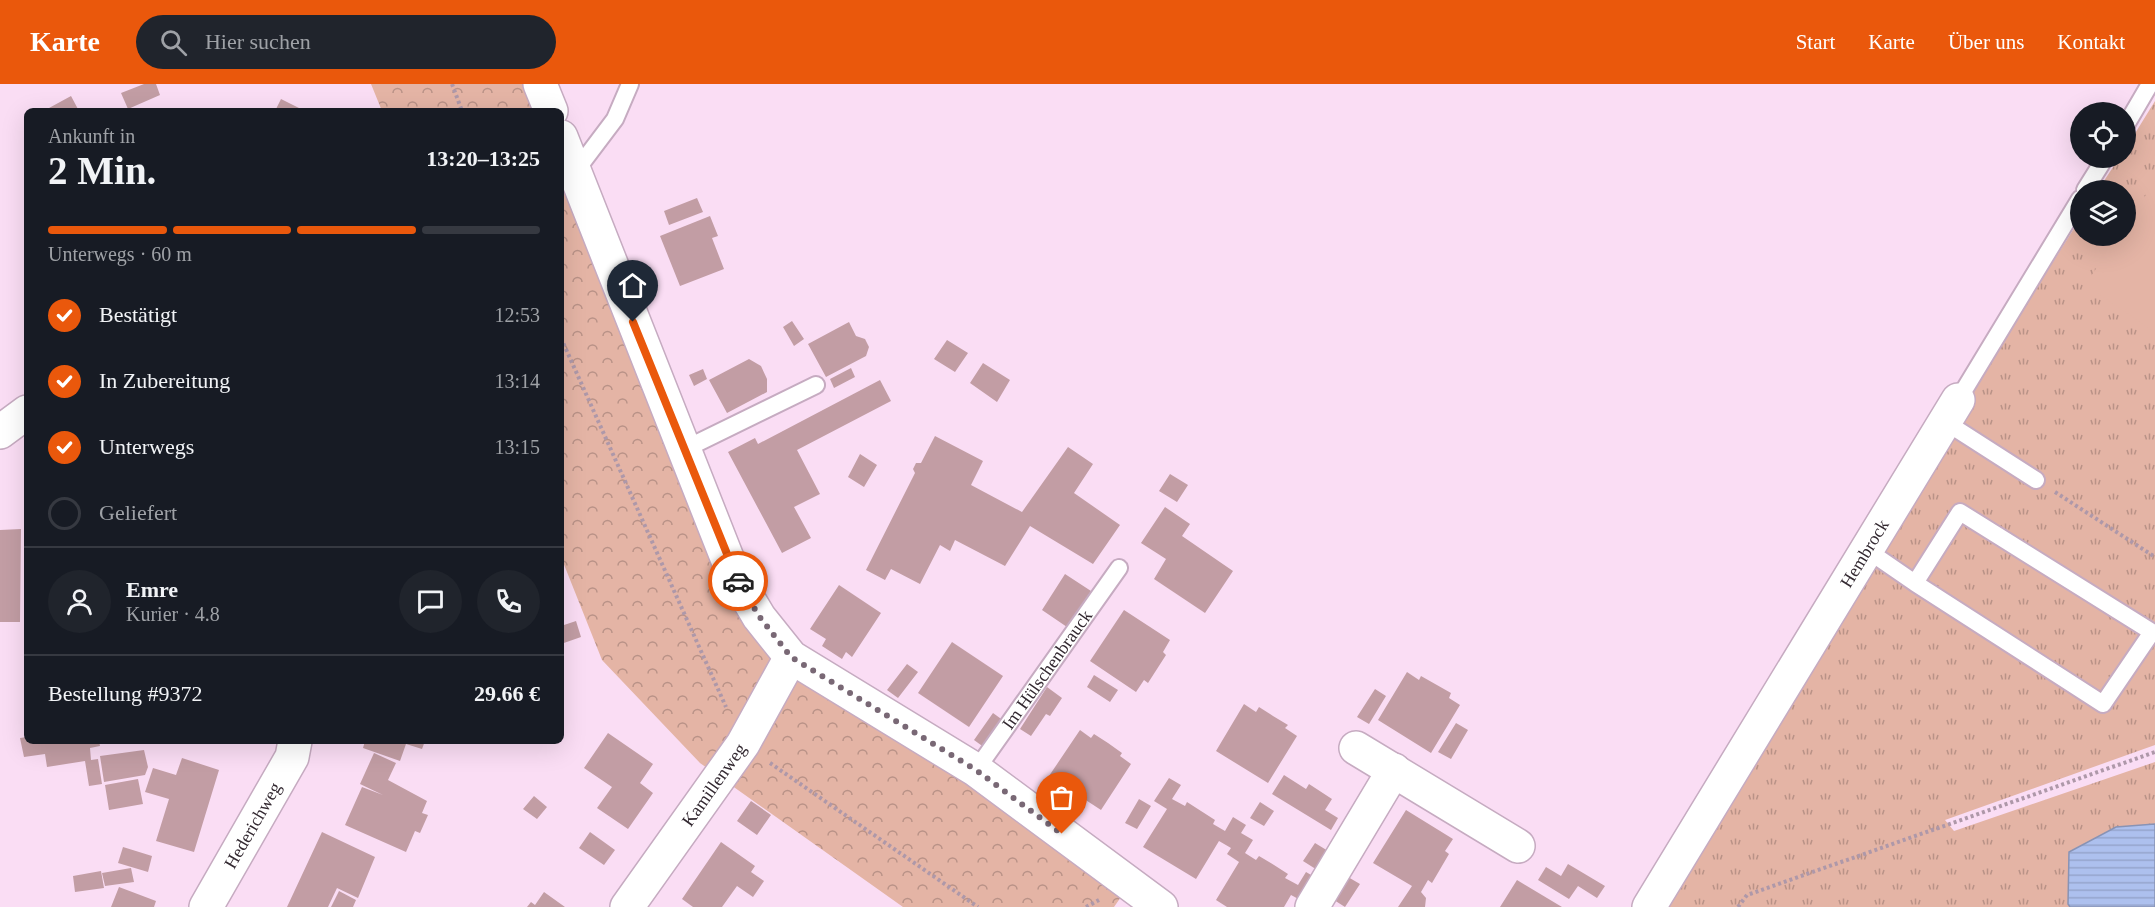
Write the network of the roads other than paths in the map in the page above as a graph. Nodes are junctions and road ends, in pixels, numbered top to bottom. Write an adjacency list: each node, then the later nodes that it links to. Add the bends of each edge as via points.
1 (540, 84): 4 (street)
2 (630, 84): 7 (lane, via 615,119)
3 (2150, 84): 5 (lane)
4 (550, 108)
5 (2136, 108)
6 (564, 145): 7 (street)
7 (576, 172): 13 (street)
8 (2070, 215): 10 (lane, Hembrock)
9 (816, 385): 13 (lane)
10 (1951, 411): 14 (lane); 15 (street, Hembrock)
11 (24, 414): 12 (street)
12 (0, 432)
13 (683, 450): 19 (street, via 733,573 759,616)
14 (2036, 480)
15 (1867, 550): 17 (lane); 29 (street, Hembrock)
16 (1119, 567): 22 (lane, Im Hülschenbrauck)
17 (1915, 583): 18 (lane, via 1960,512); 18 (lane, via 2103,704)
18 (2154, 630)
19 (791, 657): 22 (street); 25 (street, Kamillenweg, via 743,744)
20 (294, 744): 26 (street, Hederichweg, via 292,757)
21 (1356, 748): 23 (street)
22 (976, 770): 27 (street)
23 (1394, 770): 24 (street); 28 (street)
24 (1518, 846)
25 (637, 904)
26 (206, 907)
27 (1161, 907)
28 (1312, 907)
29 (1648, 907)

